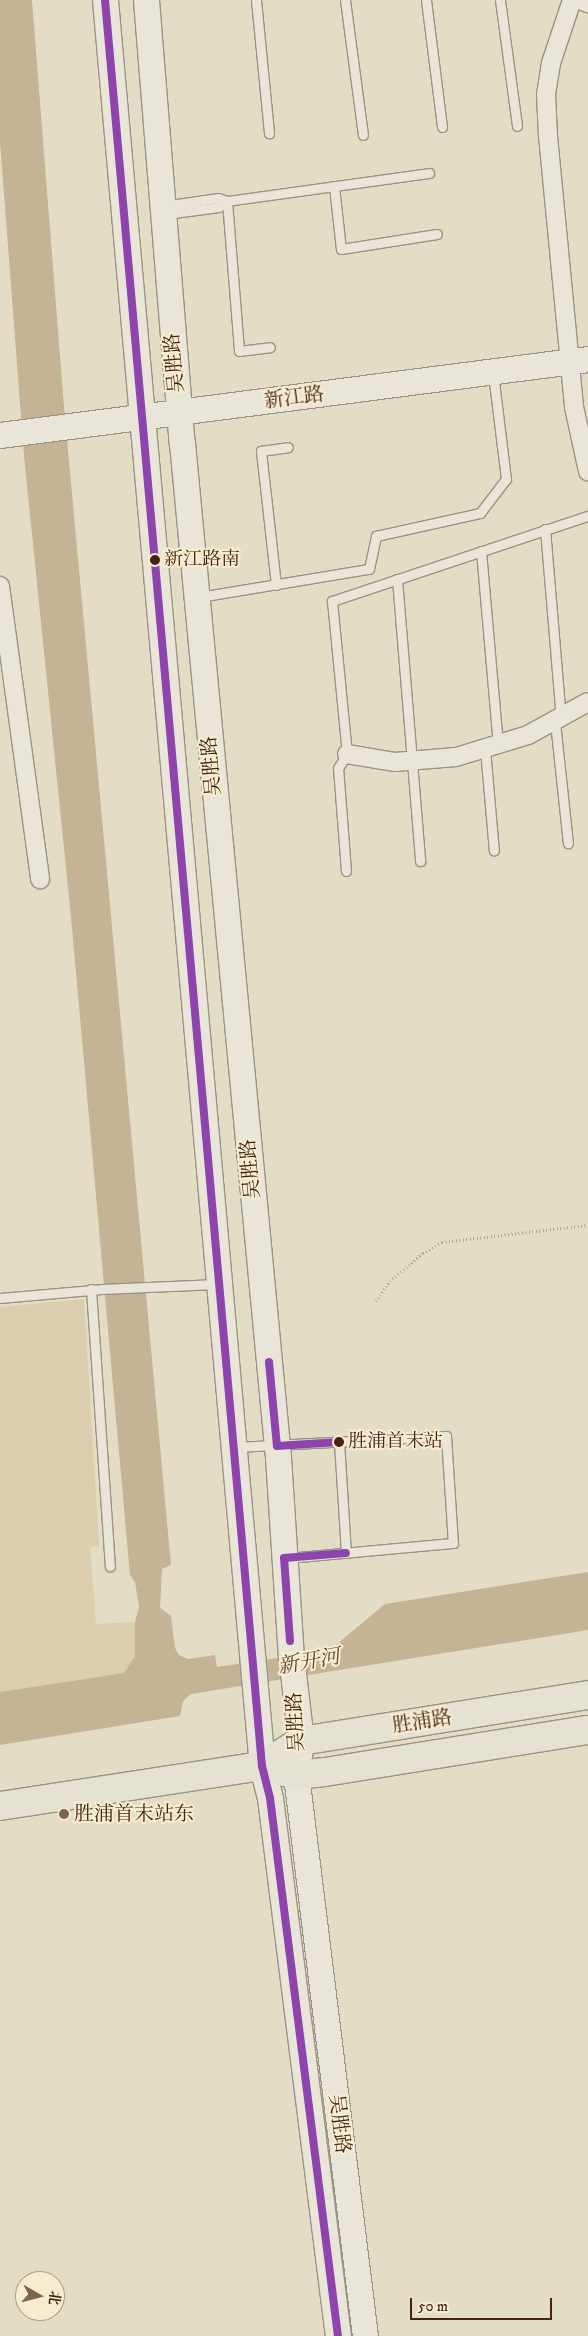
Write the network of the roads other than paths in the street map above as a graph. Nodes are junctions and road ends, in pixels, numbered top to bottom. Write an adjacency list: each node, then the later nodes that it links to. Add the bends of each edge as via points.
1 (105, 0): 21 (main road, 吴胜路)
2 (146, 0): 17 (main road, 吴胜路)
3 (256, 0): 12 (lane)
4 (345, 0): 13 (lane)
5 (426, 0): 11 (lane)
6 (500, 0): 10 (lane)
7 (572, 0): 22 (street, via 564,17 546,94)
8 (580, 0): 9 (street)
9 (588, 3)
10 (517, 126)
11 (442, 127)
12 (269, 133)
13 (362, 135)
14 (429, 173): 15 (lane)
15 (334, 186): 16 (lane); 18 (lane, via 341,249)
16 (227, 201): 17 (lane, via 219,207); 20 (lane, via 239,351)
17 (163, 210): 19 (main road, 吴胜路)
18 (437, 234)
19 (174, 346): 21 (main road); 24 (main road, 吴胜路)
20 (270, 347)
21 (134, 350): 25 (main road, 吴胜路)
22 (578, 361): 23 (main road, 新江路); 28 (street, via 574,407)
23 (493, 372): 24 (main road, 新江路); 35 (lane, via 506,479 480,513 376,536 369,570)
24 (179, 413): 25 (main road, 新江路); 29 (main road, 吴胜路)
25 (140, 419): 26 (main road, 新江路); 30 (main road, 吴胜路)
26 (5, 433)
27 (288, 447): 35 (lane, via 261,451)
28 (588, 472)
29 (185, 474): 30 (main road); 37 (main road, 吴胜路)
30 (146, 479): 49 (main road, 吴胜路)
31 (588, 516): 32 (lane)
32 (545, 530): 33 (lane); 40 (lane)
33 (481, 551): 34 (lane); 41 (lane)
34 (397, 580): 42 (lane, via 332,601); 43 (lane)
35 (276, 585): 37 (lane)
36 (0, 586): 38 (street)
37 (196, 597): 53 (main road, 吴胜路)
38 (3, 631): 48 (street)
39 (588, 702): 40 (street)
40 (558, 720): 41 (street); 44 (lane)
41 (491, 747): 43 (street, via 456,757); 45 (lane)
42 (348, 754): 43 (street, via 370,761); 47 (lane, via 338,768)
43 (410, 762): 46 (lane)
44 (568, 843)
45 (494, 851)
46 (420, 861)
47 (346, 871)
48 (40, 880)
49 (220, 1284): 50 (lane); 54 (main road, 吴胜路)
50 (91, 1290): 51 (lane); 57 (lane)
51 (0, 1298)
52 (339, 1442): 53 (lane); 55 (lane); 55 (lane, via 446,1436 453,1543)
53 (277, 1446): 54 (lane); 56 (main road, 吴胜路)
54 (236, 1448): 61 (main road, 吴胜路)
55 (346, 1553): 56 (lane)
56 (284, 1558): 60 (main road, 吴胜路)
57 (110, 1566)
58 (588, 1695): 60 (main road, 胜浦路)
59 (588, 1730): 62 (main road, 胜浦路)
60 (301, 1741): 61 (main road, 胜浦路); 62 (main road, 吴胜路)
61 (262, 1766): 62 (main road, 胜浦路); 63 (main road, 胜浦路); 64 (main road, 吴胜路, via 270,1798)
62 (296, 1775): 65 (main road, 吴胜路)
63 (0, 1806)
64 (338, 2336)
65 (365, 2336)

